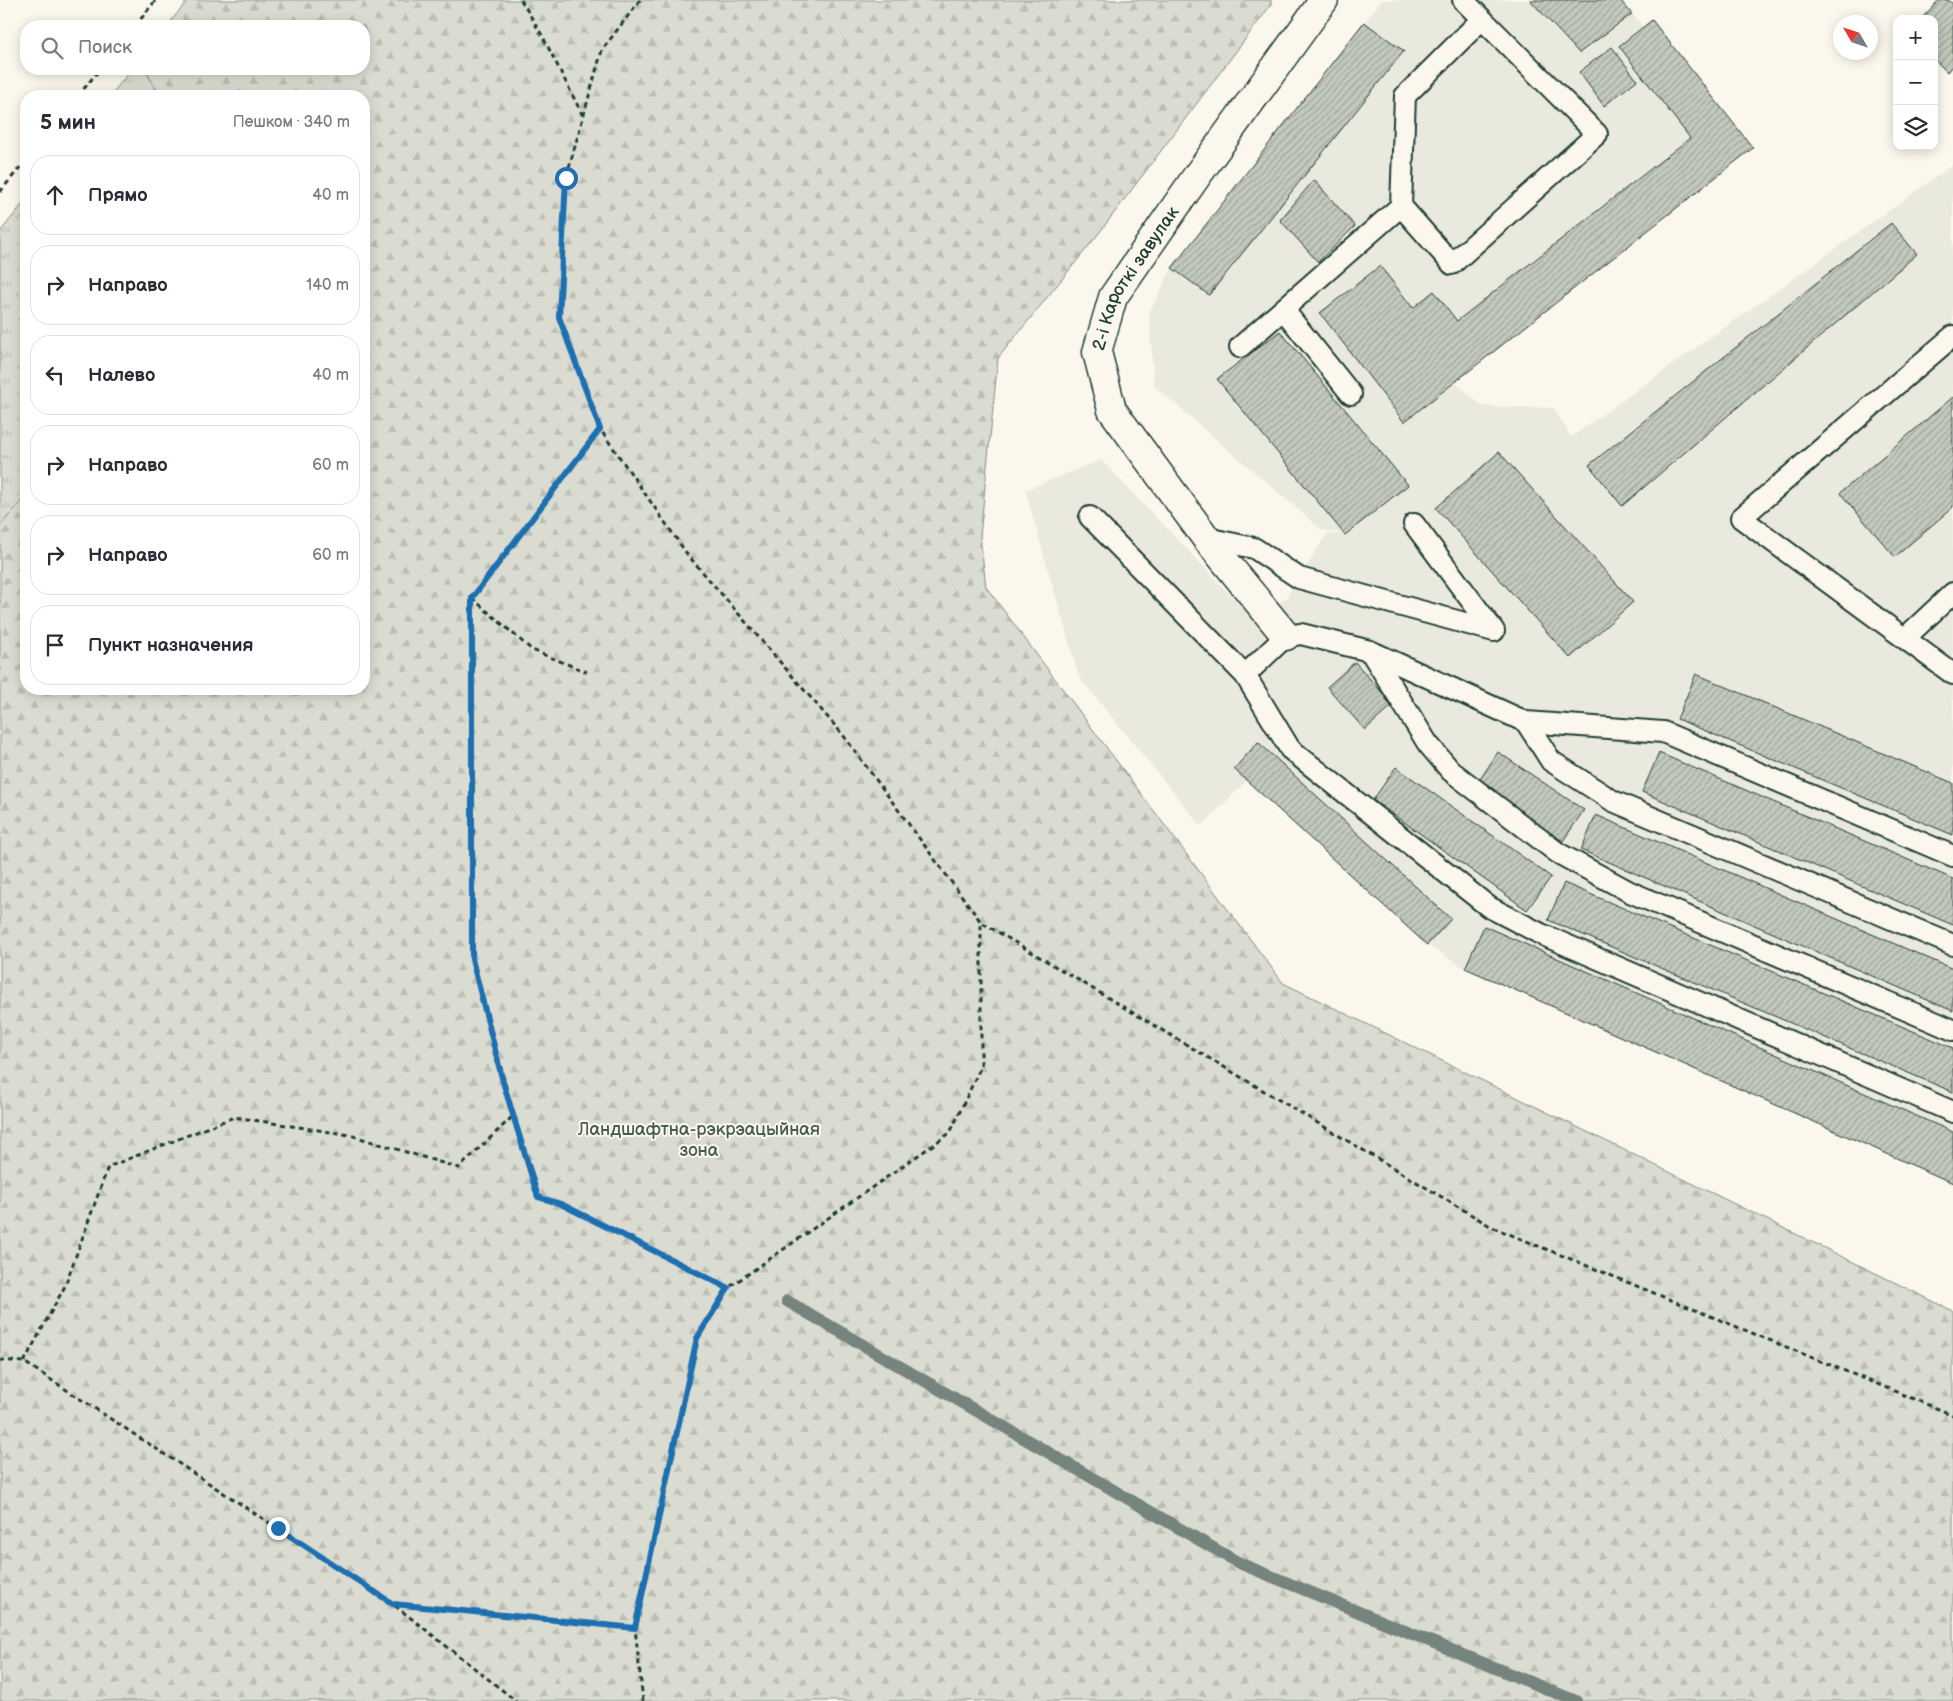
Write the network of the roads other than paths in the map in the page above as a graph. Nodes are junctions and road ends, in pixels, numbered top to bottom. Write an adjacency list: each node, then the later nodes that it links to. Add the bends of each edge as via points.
1 (1324, 0): 11 (street, 2-і Кароткі завулак, via 1113,297 1097,352 1112,410)
2 (1463, 0): 3 (lane)
3 (1482, 19): 4 (lane, via 1405,96); 4 (lane, via 1597,134 1452,264)
4 (1401, 206): 5 (lane)
5 (1283, 309): 7 (lane); 8 (lane)
6 (1953, 336): 14 (lane, via 1740,518)
7 (1240, 347)
8 (1351, 394)
9 (1090, 517): 17 (lane)
10 (1414, 524): 11 (lane, via 1494,631 1299,578 1254,548)
11 (1206, 538): 13 (street, 2-і Кароткі завулак)
12 (1953, 593): 14 (lane)
13 (1286, 636): 15 (lane, via 1301,634); 17 (lane)
14 (1905, 638): 16 (lane)
15 (1370, 651): 18 (lane); 21 (lane, via 1428,744 1451,771 1558,853 1630,892)
16 (1953, 674)
17 (1245, 675): 22 (lane, via 1290,749 1489,906 1541,934)
18 (1526, 722): 19 (lane, via 1663,732); 20 (lane, via 1551,761 1613,802)
19 (1953, 856)
20 (1953, 945)
21 (1953, 1030)
22 (1953, 1112)

